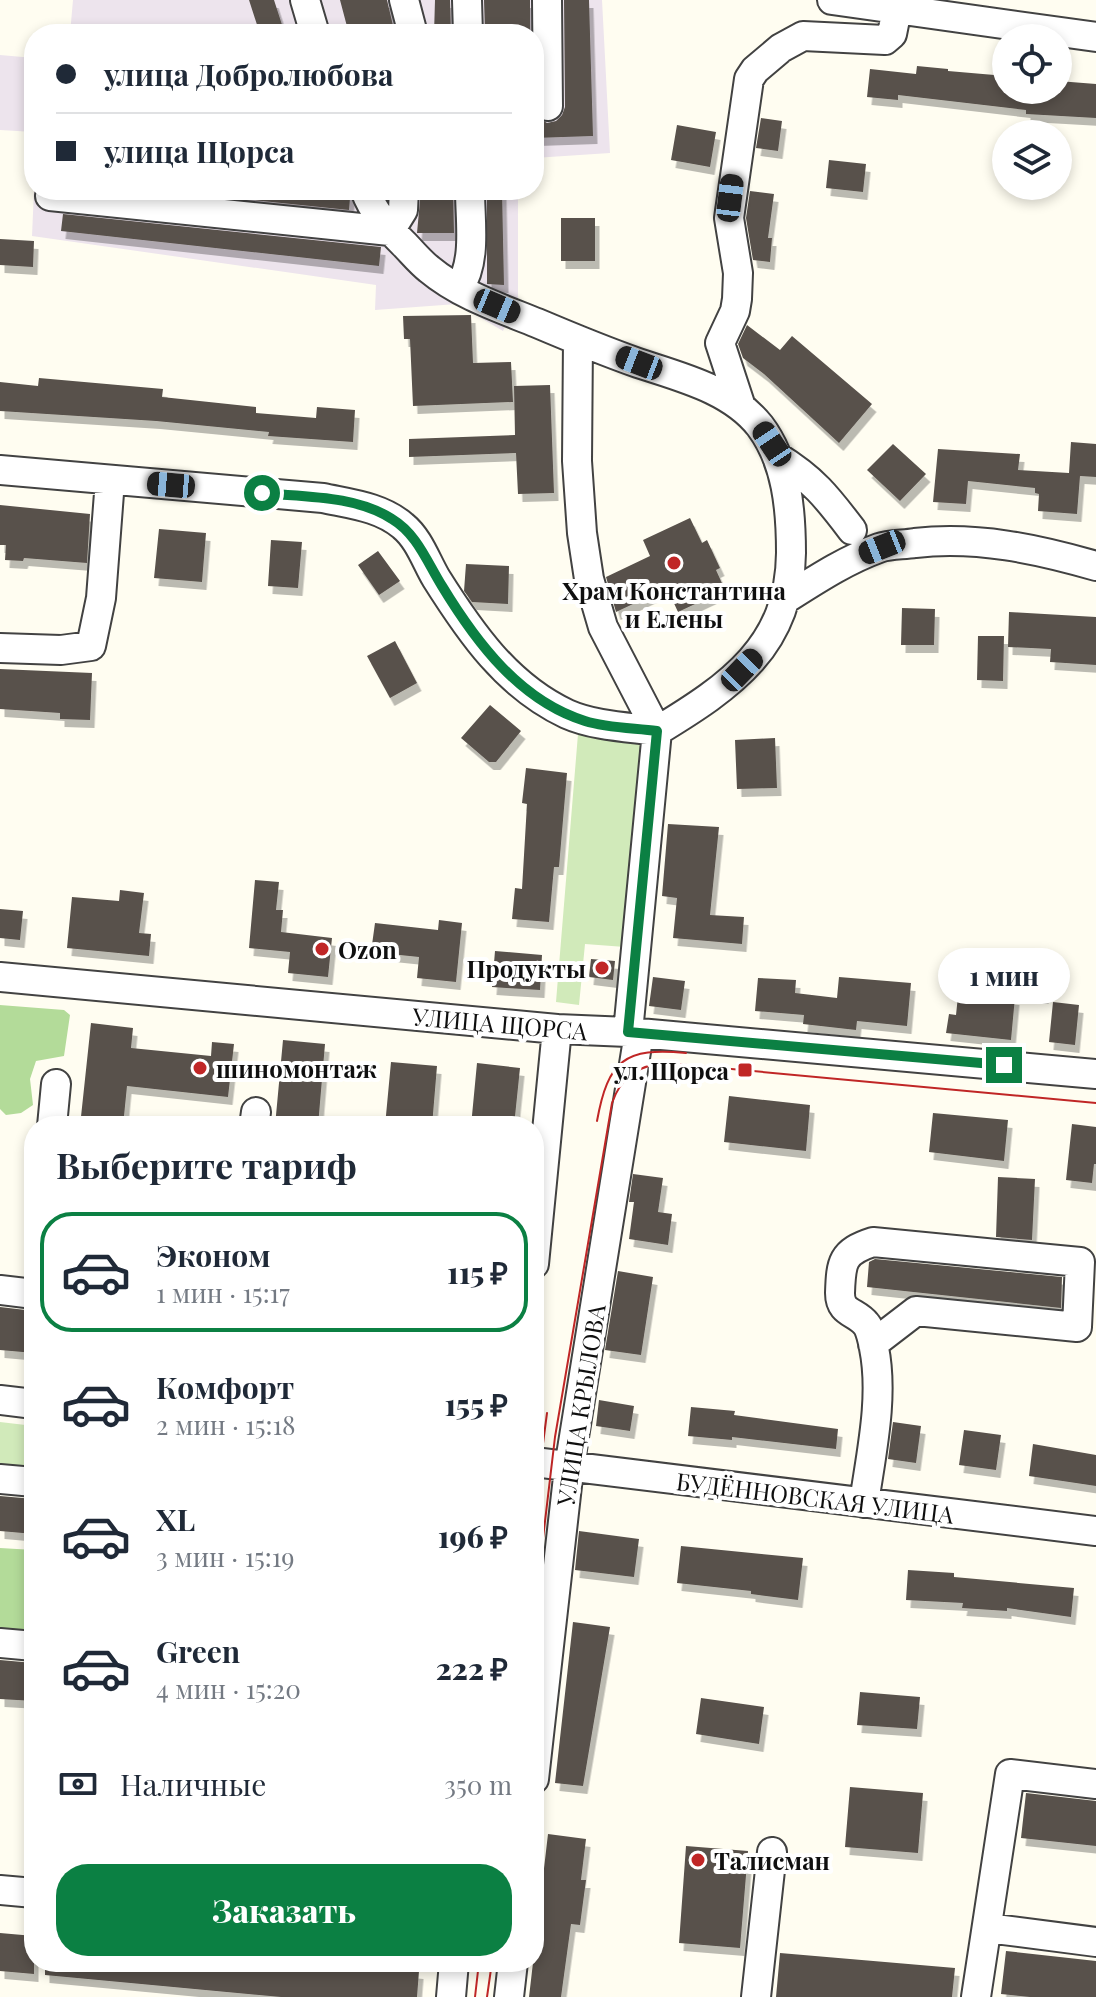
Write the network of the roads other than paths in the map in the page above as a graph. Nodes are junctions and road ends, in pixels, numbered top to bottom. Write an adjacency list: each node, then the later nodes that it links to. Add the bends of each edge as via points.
1 (305, 0): 7 (street)
2 (404, 0): 8 (street)
3 (467, 0): 9 (street)
4 (547, 0): 11 (street)
5 (832, 0): 6 (street)
6 (897, 9): 10 (street); 19 (street, via 892,34 885,40 803,36 781,48 749,79 729,218 737,299 720,343)
7 (312, 24)
8 (410, 24)
9 (468, 24)
10 (1096, 37)
11 (548, 106)
12 (89, 200): 16 (street)
13 (370, 200): 16 (street)
14 (404, 200): 16 (street)
15 (470, 200): 17 (street, via 471,257)
16 (390, 231): 17 (street, via 430,270)
17 (459, 288): 18 (street)
18 (578, 340): 19 (street, via 704,385); 29 (street, via 577,461 589,579 603,627)
19 (741, 407): 20 (street)
20 (777, 457): 23 (street); 24 (street, via 804,473)
21 (0, 470): 22 (street)
22 (110, 480): 28 (street, via 101,598 91,646); 29 (street, via 323,498 374,509 415,539 479,641 529,691 587,722)
23 (791, 515): 24 (street); 27 (street)
24 (852, 530): 25 (street)
25 (882, 547): 26 (street, via 976,542 1037,550); 27 (street, via 843,563)
26 (1096, 566)
27 (787, 598): 29 (street, via 774,630 750,662)
28 (0, 648)
29 (657, 731): 32 (street, УЛИЦА КРЫЛОВА)
30 (0, 977): 31 (street, УЛИЦА ЩОРСА)
31 (557, 1029): 32 (street, УЛИЦА ЩОРСА); 36 (street)
32 (634, 1032): 33 (street, УЛИЦА ЩОРСА); 43 (street, УЛИЦА КРЫЛОВА)
33 (1096, 1074)
34 (56, 1084): 35 (street)
35 (53, 1116)
36 (544, 1162)
37 (0, 1290): 38 (street)
38 (24, 1293)
39 (873, 1344): 39 (street, via 866,1324 845,1310 840,1298 843,1261 859,1246 873,1242 1080,1262 1077,1327 916,1311); 46 (street, via 875,1418)
40 (0, 1400): 41 (street)
41 (24, 1403)
42 (544, 1464): 43 (street, БУДЁННОВСКАЯ УЛИЦА)
43 (569, 1468): 46 (street, БУДЁННОВСКАЯ УЛИЦА); 50 (street, УЛИЦА КРЫЛОВА)
44 (0, 1479): 45 (street)
45 (24, 1481)
46 (864, 1503): 47 (street, БУДЁННОВСКАЯ УЛИЦА)
47 (1096, 1531)
48 (0, 1643): 49 (street)
49 (24, 1645)
50 (544, 1690)
51 (1096, 1784): 55 (street, via 1010,1774)
52 (772, 1852): 61 (street)
53 (0, 1890): 54 (street)
54 (24, 1892)
55 (987, 1928): 56 (street); 62 (street)
56 (1096, 1942)
57 (453, 1972): 59 (street)
58 (512, 1972): 60 (street)
59 (451, 1997)
60 (509, 1997)
61 (756, 1997)
62 (976, 1997)

